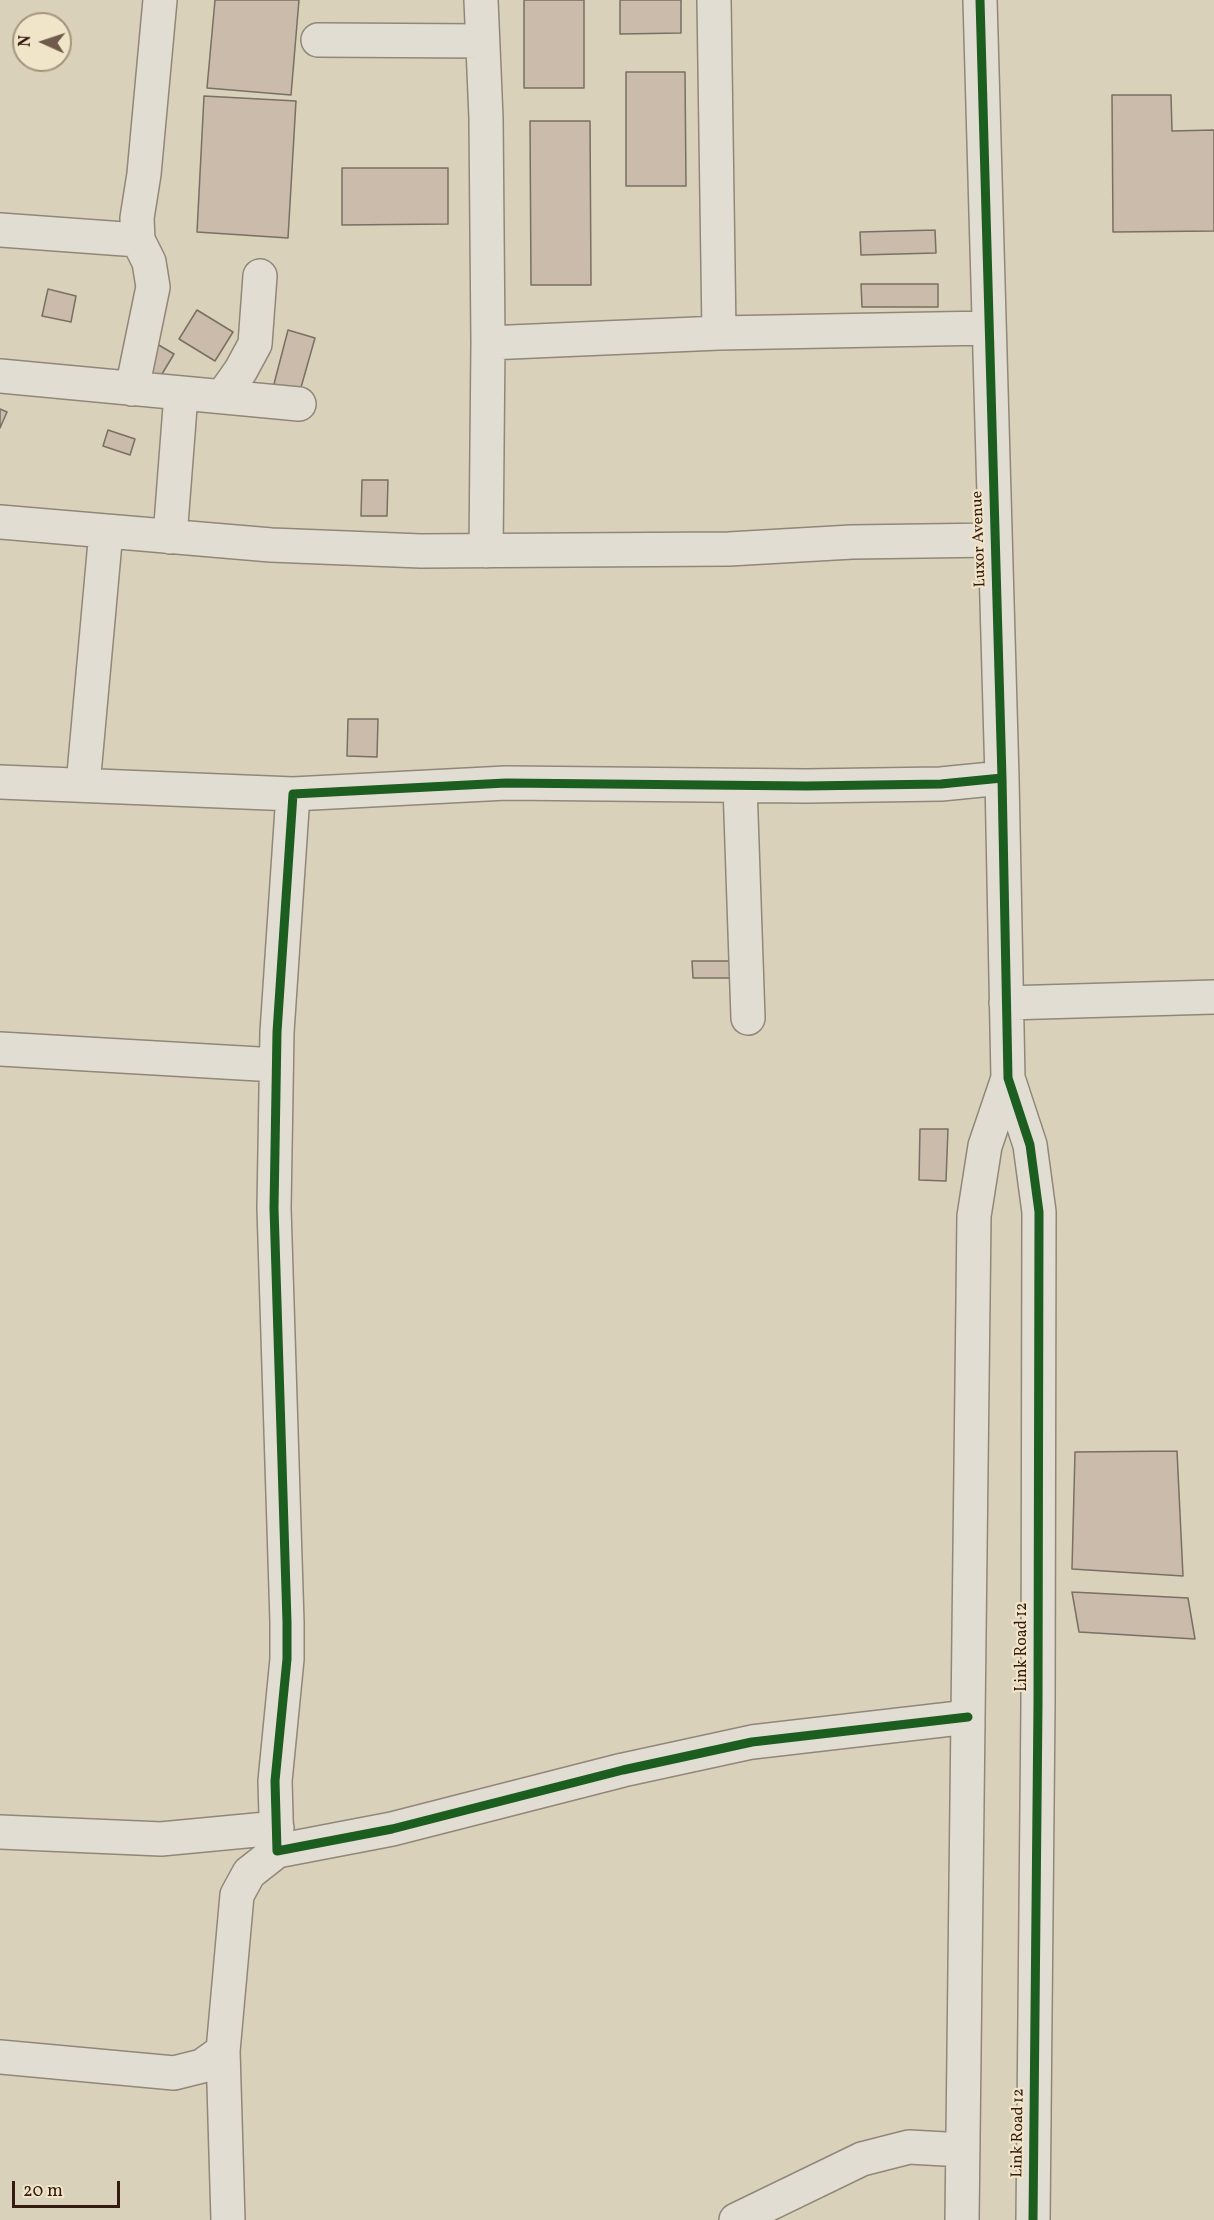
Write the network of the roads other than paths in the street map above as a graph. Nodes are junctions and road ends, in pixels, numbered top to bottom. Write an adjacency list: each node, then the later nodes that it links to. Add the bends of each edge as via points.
1 (160, 0): 8 (street, via 137,218)
2 (481, 0): 6 (street)
3 (714, 0): 11 (street)
4 (980, 0): 10 (street, Luxor Avenue)
5 (318, 40): 6 (street)
6 (482, 41): 12 (street)
7 (0, 230): 8 (street)
8 (138, 240): 14 (street, via 149,262 153,287)
9 (260, 276): 16 (street, via 255,344)
10 (988, 328): 11 (street); 21 (street, Luxor Avenue)
11 (719, 333): 12 (street)
12 (488, 343): 22 (street)
13 (0, 376): 14 (street)
14 (132, 389): 15 (street)
15 (181, 394): 16 (street); 20 (street)
16 (222, 397): 17 (street)
17 (299, 404)
18 (0, 522): 19 (street)
19 (106, 531): 20 (street); 25 (street)
20 (170, 537): 22 (street, via 271,545)
21 (995, 540): 22 (street, via 729,549); 23 (street, Luxor Avenue)
22 (486, 551)
23 (1002, 778): 26 (street, via 941,784); 29 (street, Luxor Avenue)
24 (0, 782): 25 (street)
25 (83, 785): 27 (street)
26 (740, 786): 27 (street, via 506,783); 30 (street)
27 (293, 794): 32 (street)
28 (1214, 997): 29 (street)
29 (1006, 1003): 33 (street, Luxor Avenue)
30 (748, 1018)
31 (0, 1050): 32 (street)
32 (276, 1065): 36 (street, via 274,1208 288,1622 275,1781)
33 (1008, 1078): 34 (street, via 985,1146 974,1216); 43 (street, Link Road 12, via 1030,1145 1040,1212)
34 (968, 1717): 36 (street, via 752,1742 623,1770 392,1829); 39 (street)
35 (0, 1832): 36 (street)
36 (277, 1839): 37 (street, via 249,1872 237,1895)
37 (223, 2051): 38 (street, via 202,2066 174,2073); 40 (street)
38 (0, 2057)
39 (963, 2150): 41 (street, via 909,2148 862,2159); 42 (street)
40 (228, 2220)
41 (736, 2220)
42 (962, 2220)
43 (1033, 2220)

